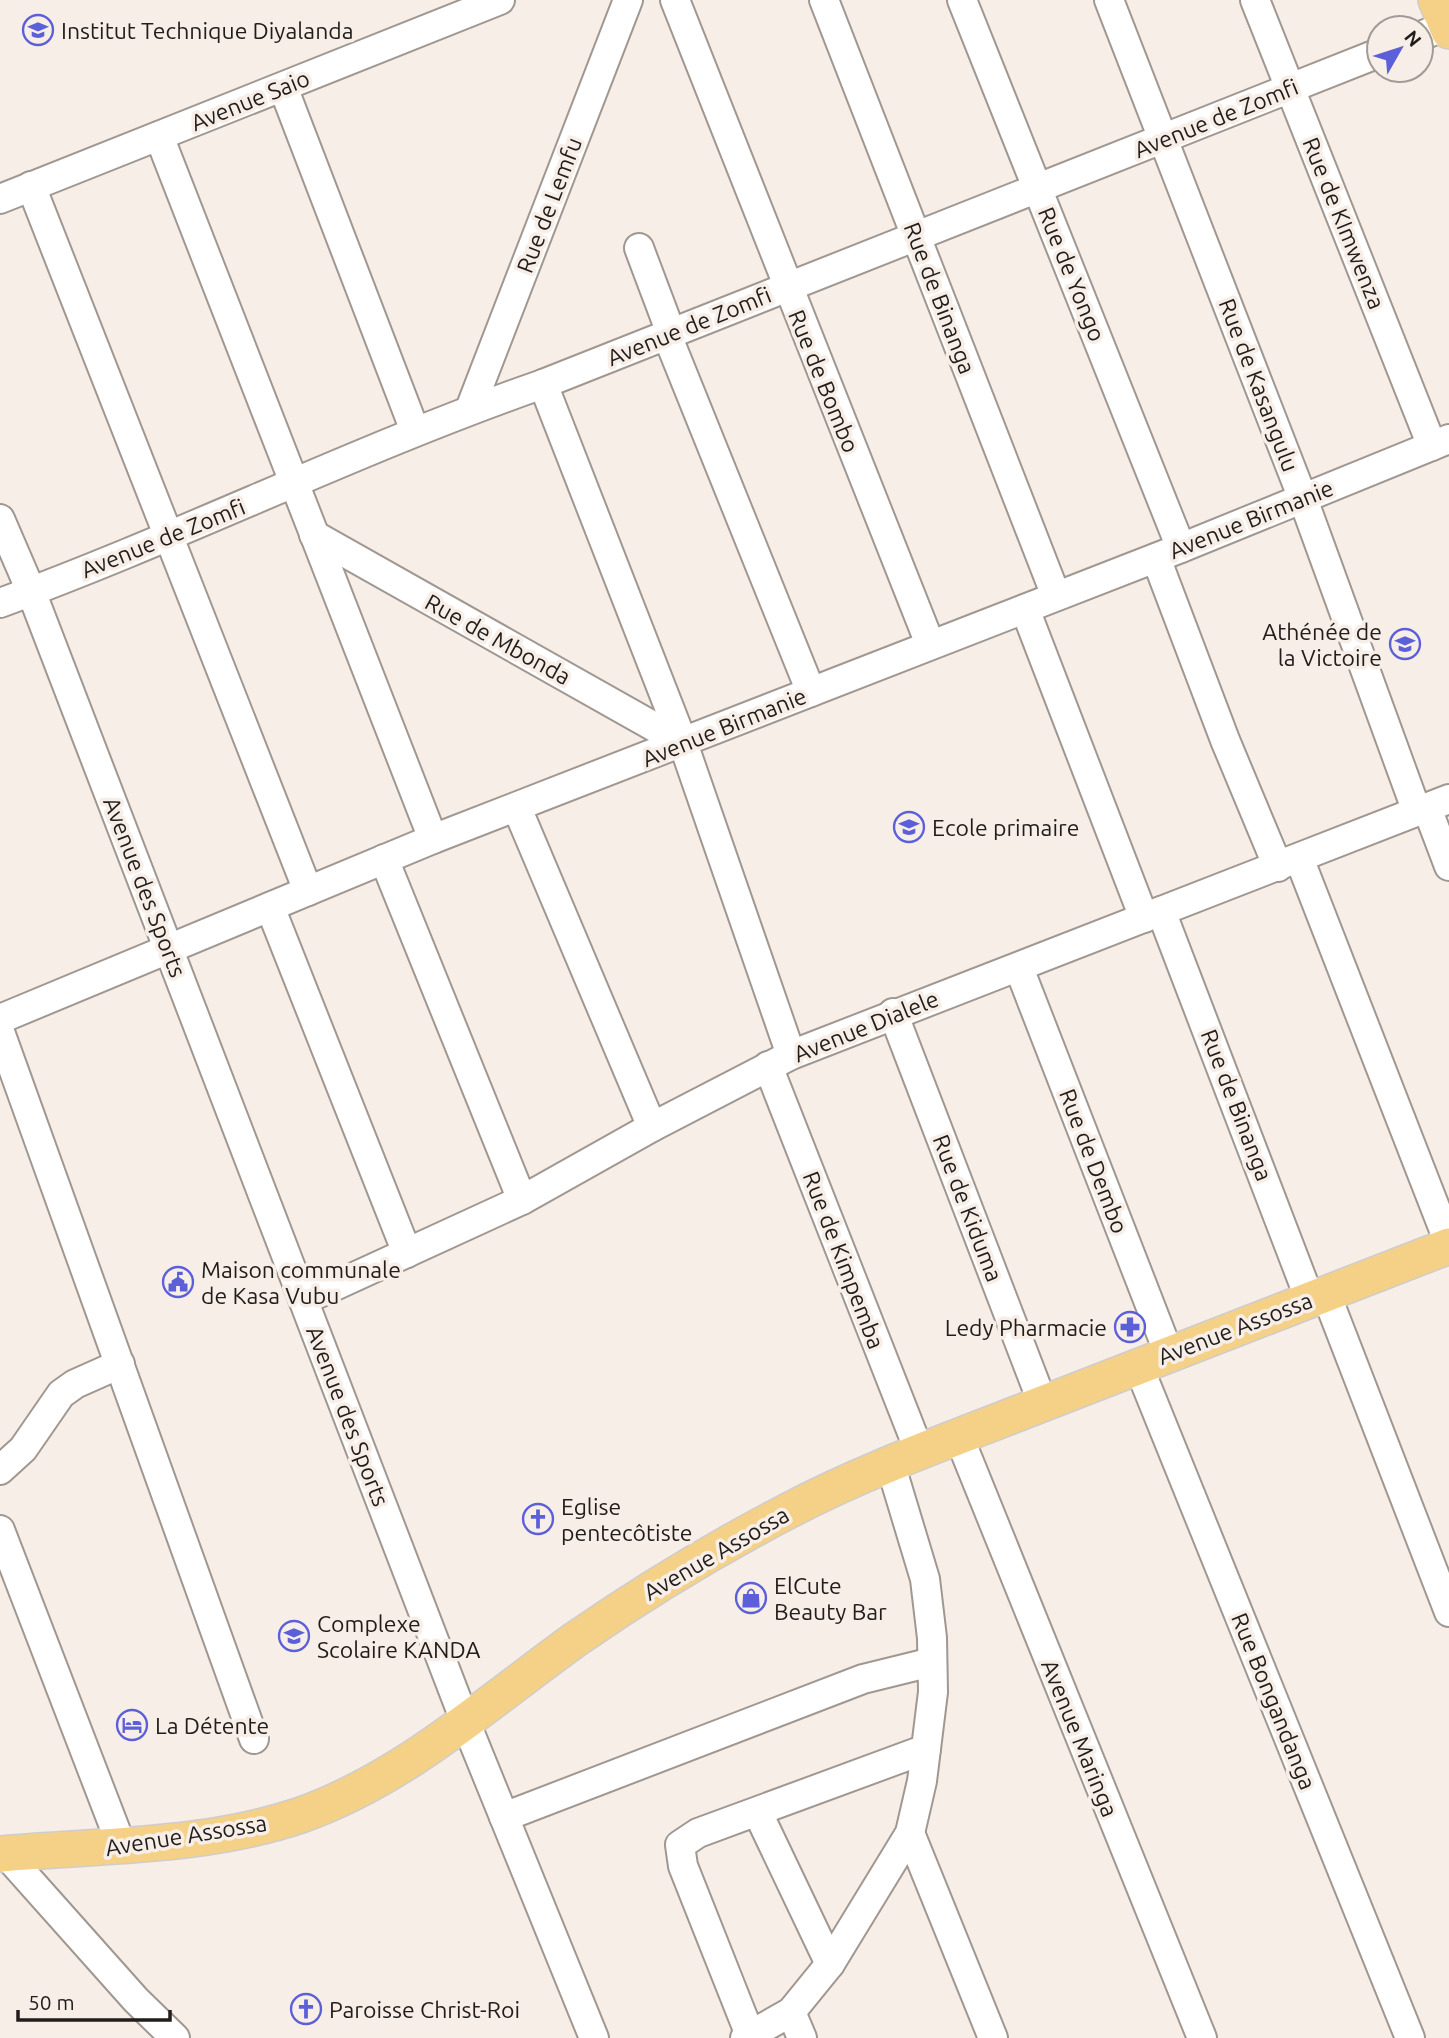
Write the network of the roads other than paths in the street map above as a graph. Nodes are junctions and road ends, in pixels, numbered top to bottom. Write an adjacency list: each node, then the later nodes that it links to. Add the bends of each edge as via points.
1 (500, 0): 9 (street, Avenue Saio)
2 (628, 0): 21 (street, Rue de Lemfu)
3 (675, 0): 18 (street, Rue de Bombo)
4 (824, 0): 16 (street, Rue de Binanga)
5 (962, 0): 14 (street, Rue de Yongo)
6 (1109, 0): 12 (street, Rue de Kasangulu)
7 (1255, 0): 10 (street, Rue de KImwenza)
8 (1365, 59): 10 (street, Avenue de Zomfi)
9 (283, 87): 11 (street, Avenue Saio); 22 (street)
10 (1291, 89): 12 (street, Avenue de Zomfi); 23 (street, Rue de KImwenza)
11 (159, 136): 13 (street, Avenue Saio); 24 (street)
12 (1164, 139): 14 (street, Avenue de Zomfi); 25 (street, Rue de Kasangulu)
13 (31, 186): 15 (street, Avenue Saio); 27 (street)
14 (1038, 190): 16 (street, Avenue de Zomfi); 29 (street, Rue de Yongo)
15 (0, 198)
16 (915, 236): 18 (street, Avenue de Zomfi); 31 (street, Rue de Binanga)
17 (639, 248): 19 (street)
18 (786, 287): 19 (street, Avenue de Zomfi); 34 (street, Rue de Bombo)
19 (669, 334): 20 (street, Avenue de Zomfi); 35 (street)
20 (543, 384): 21 (street, Avenue de Zomfi); 36 (street, Rue de Kimpemba)
21 (470, 409): 22 (street, Avenue de Zomfi)
22 (415, 431): 24 (street, Avenue de Zomfi)
23 (1441, 442): 25 (street, Avenue Birmanie)
24 (294, 485): 27 (street, Avenue de Zomfi); 28 (street)
25 (1303, 499): 29 (street, Avenue Birmanie); 37 (street, Rue de Kasangulu)
26 (0, 519): 30 (street, Avenue des Sports)
27 (170, 535): 30 (street, Avenue de Zomfi); 43 (street)
28 (314, 535): 36 (street, Rue de Mbonda); 39 (street)
29 (1168, 553): 31 (street, Avenue Birmanie); 41 (street, Rue de Yongo, via 1225,740)
30 (31, 591): 32 (street, Avenue de Zomfi); 46 (street, Avenue des Sports)
31 (1056, 596): 33 (street, Avenue Birmanie)
32 (0, 603)
33 (1025, 609): 34 (street, Avenue Birmanie); 45 (street, Rue de Binanga)
34 (930, 644): 35 (street, Avenue Birmanie)
35 (811, 692): 36 (street, Avenue Birmanie)
36 (683, 743): 38 (street, Avenue Birmanie); 51 (street, Rue de Kimpemba)
37 (1431, 806): 41 (street, Avenue Dialele); 42 (street, Rue de Kasangulu)
38 (517, 808): 39 (street, Avenue Birmanie); 52 (street)
39 (433, 839): 40 (street, Avenue Birmanie)
40 (384, 859): 43 (street, Avenue Birmanie); 53 (street)
41 (1289, 862): 45 (street, Avenue Dialele); 54 (street, Rue de Yongo)
42 (1449, 866)
43 (308, 891): 44 (street, Avenue Birmanie)
44 (270, 907): 46 (street, Avenue Birmanie); 55 (street)
45 (1152, 914): 47 (street, Avenue Dialele); 56 (street, Rue de Binanga)
46 (169, 950): 49 (street, Avenue Birmanie); 57 (street, Avenue des Sports)
47 (1019, 968): 48 (street, Avenue Dialele); 58 (street, Rue de Dembo)
48 (893, 1013): 51 (street, Avenue Dialele); 60 (street, Rue de Kiduma)
49 (0, 1019)
50 (0, 1032): 59 (street)
51 (780, 1061): 52 (street, Avenue Dialele); 62 (street, Rue de Kimpemba)
52 (652, 1127): 53 (street, Avenue Dialele)
53 (522, 1200): 55 (street, Avenue Dialele)
54 (1449, 1244): 56 (main road, Avenue Assossa)
55 (407, 1253): 57 (street, Avenue Dialele)
56 (1318, 1297): 58 (main road, Avenue Assossa); 65 (street, Rue de Binanga)
57 (304, 1300): 67 (street, Avenue des Sports)
58 (1154, 1359): 60 (main road, Avenue Assossa); 83 (street, Rue Bongandanga)
59 (120, 1364): 63 (street, via 61,1394 23,1449); 68 (street)
60 (1043, 1404): 61 (main road, Avenue Assossa)
61 (959, 1437): 62 (main road, Avenue Assossa); 82 (street, Avenue Maringa)
62 (905, 1458): 66 (street, Rue de Kimpemba, via 925,1579); 67 (main road, Avenue Assossa, via 790,1510 655,1586)
63 (0, 1470)
64 (0, 1530): 73 (street)
65 (1449, 1612)
66 (932, 1662): 69 (street, Rue de Kimpemba); 71 (street, via 863,1679)
67 (466, 1721): 71 (street, Avenue des Sports); 73 (main road, Avenue Assossa, via 370,1783 300,1815 215,1835)
68 (254, 1740)
69 (926, 1749): 70 (street); 72 (street, Rue de Kimpemba)
70 (758, 1813): 75 (street); 77 (street, via 698,1833 680,1845 683,1866)
71 (505, 1817): 79 (street, Avenue des Sports)
72 (910, 1833): 75 (street); 81 (street)
73 (122, 1847): 74 (main road, Avenue Assossa)
74 (2, 1854): 78 (street)
75 (830, 1964): 76 (street)
76 (791, 2012): 77 (street); 80 (street)
77 (748, 2036)
78 (176, 2038)
79 (594, 2038)
80 (802, 2038)
81 (993, 2038)
82 (1202, 2038)
83 (1410, 2038)

